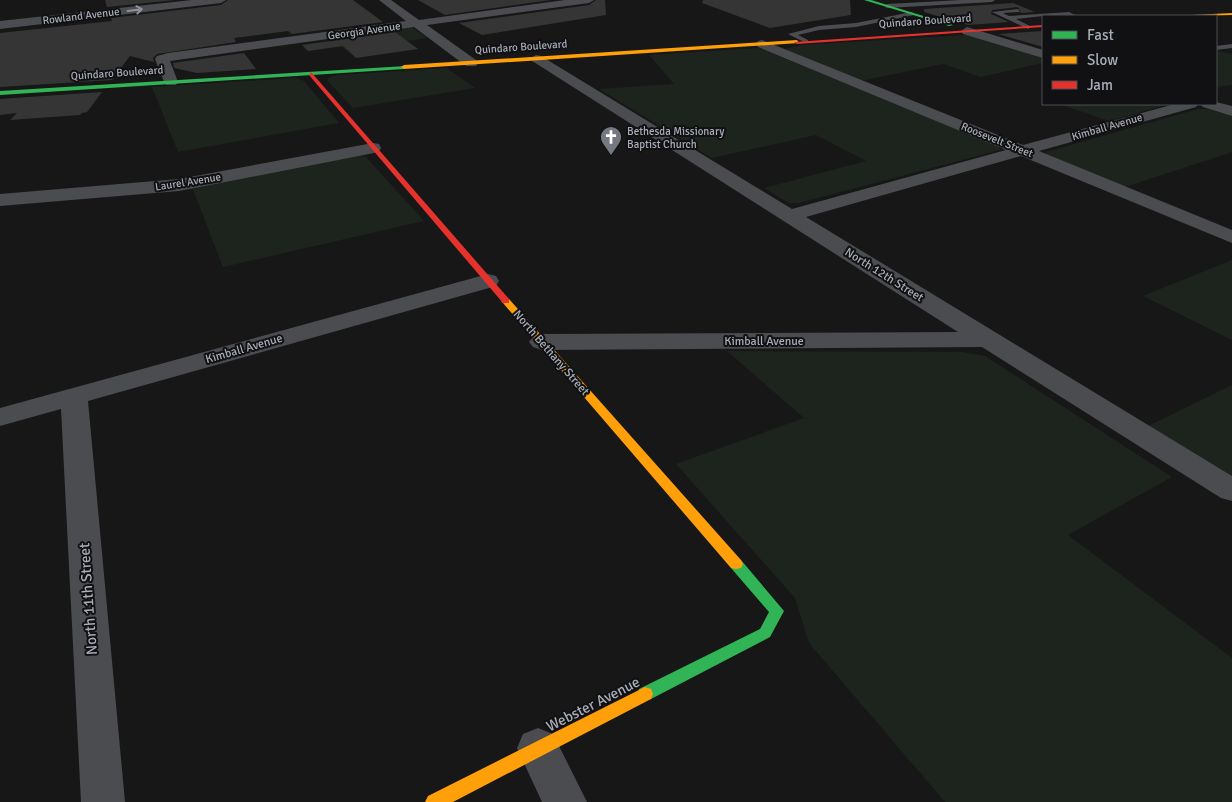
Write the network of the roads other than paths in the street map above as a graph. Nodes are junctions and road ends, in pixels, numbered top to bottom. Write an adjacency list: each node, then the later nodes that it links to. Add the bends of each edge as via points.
1 (221, 0): 15 (street, Rowland Avenue, one-way to 1)
2 (384, 0): 14 (street)
3 (589, 0): 14 (street, Georgia Avenue)
4 (866, 0): 6 (main road)
5 (992, 0): 6 (lane)
6 (887, 6): 7 (main road)
7 (912, 14): 18 (main road); 19 (lane, via 791,34)
8 (1068, 14): 11 (lane); 13 (lane, via 1027,12)
9 (1232, 14): 12 (main road)
10 (1042, 15): 13 (lane)
11 (1047, 15)
12 (1212, 15)
13 (1005, 17): 17 (lane)
14 (416, 23): 25 (street); 27 (street, Georgia Avenue, via 168,58 162,60)
15 (0, 25)
16 (1042, 26): 17 (main road, Quindaro Boulevard)
17 (1028, 27): 18 (main road, Quindaro Boulevard)
18 (967, 30): 19 (main road, Quindaro Boulevard); 23 (street)
19 (806, 41): 20 (main road, Quindaro Boulevard)
20 (762, 44): 24 (main road, Quindaro Boulevard); 33 (street, Roosevelt Street)
21 (1232, 46): 22 (lane)
22 (1217, 48)
23 (1042, 54)
24 (536, 58): 25 (main road, Quindaro Boulevard); 35 (street, North 12th Street)
25 (472, 63): 26 (main road, Quindaro Boulevard)
26 (311, 74): 27 (main road, Quindaro Boulevard); 32 (main road, North Bethany Street)
27 (171, 82): 28 (main road, Quindaro Boulevard)
28 (0, 93)
29 (1187, 105): 33 (street, Kimball Avenue)
30 (1211, 105): 31 (street)
31 (1232, 111)
32 (373, 148): 34 (street, Laurel Avenue, via 179,185); 37 (main road, North Bethany Street)
33 (1023, 151): 35 (street, Kimball Avenue); 36 (street, Roosevelt Street)
34 (0, 200)
35 (791, 216): 38 (street, North 12th Street)
36 (1232, 237)
37 (488, 281): 39 (main road, North Bethany Street); 40 (street, Kimball Avenue)
38 (986, 339): 39 (street, Kimball Avenue); 42 (street, North 12th Street)
39 (542, 342): 43 (main road, North Bethany Street, via 777,611)
40 (74, 397): 41 (street, Kimball Avenue); 45 (street, North 11th Street)
41 (0, 417)
42 (1232, 490)
43 (765, 633): 44 (main road, Webster Avenue)
44 (538, 748): 46 (main road, Webster Avenue); 47 (street)
45 (103, 802)
46 (434, 802)
47 (565, 802)

